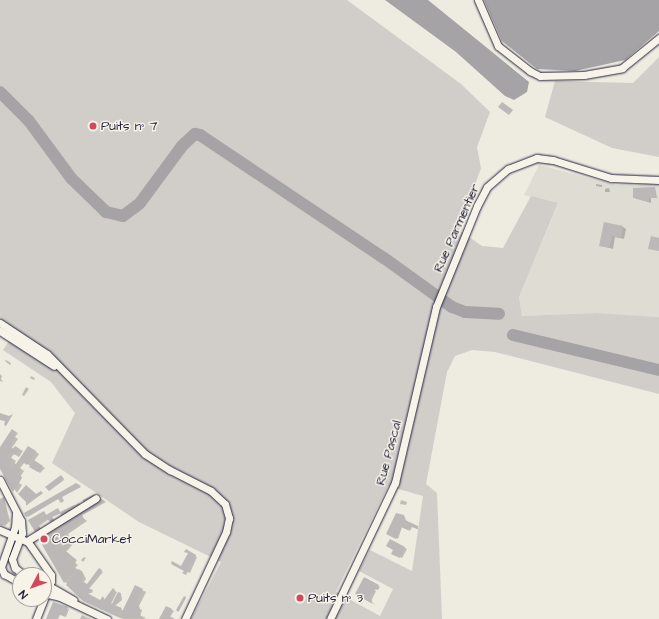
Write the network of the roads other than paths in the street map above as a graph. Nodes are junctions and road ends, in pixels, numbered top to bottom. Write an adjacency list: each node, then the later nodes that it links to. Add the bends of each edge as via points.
1 (478, 0): 2 (street, via 498,46 540,76 584,75 622,68)
2 (659, 38)
3 (659, 180): 4 (street, Rue Parmentier, via 611,178 543,158 513,166 494,179 484,192)
4 (436, 307): 26 (street, Rue Pascal, via 395,483)
5 (0, 323): 7 (street, via 43,351)
6 (0, 331): 7 (street)
7 (68, 376): 25 (street, via 145,454 215,493 227,508 229,518 226,532)
8 (0, 480): 10 (street)
9 (96, 498): 13 (street)
10 (15, 508): 12 (street, via 16,523); 13 (street)
11 (0, 530): 12 (street)
12 (12, 535): 13 (street); 17 (street, via 1,562)
13 (24, 539): 14 (street, via 12,559); 15 (street)
14 (15, 567)
15 (45, 567)
16 (12, 569): 17 (street)
17 (1, 572): 18 (street)
18 (12, 578)
19 (52, 588): 21 (street)
20 (52, 595): 21 (street)
21 (78, 604): 24 (street)
22 (40, 607): 23 (street)
23 (36, 619)
24 (107, 619)
25 (185, 619)
26 (330, 619)

